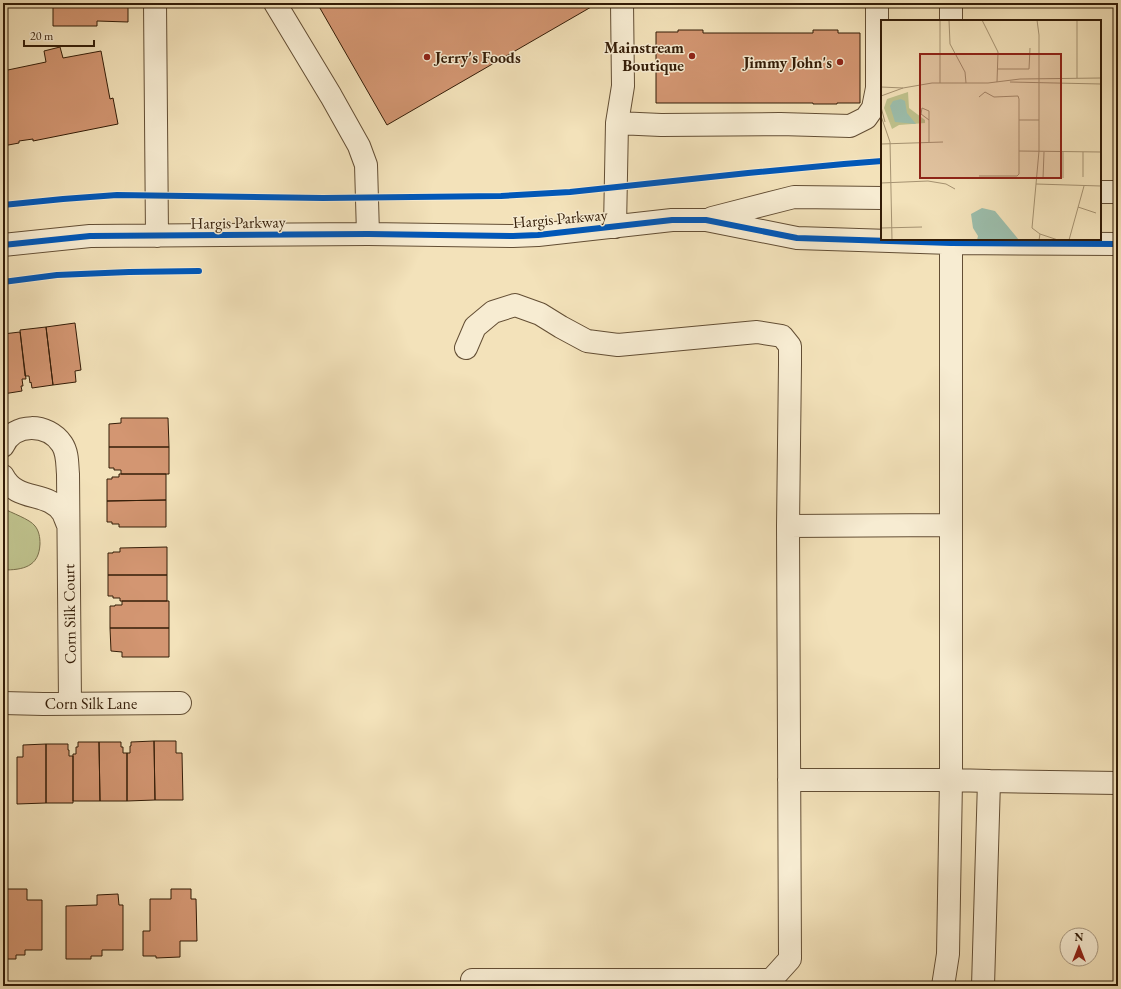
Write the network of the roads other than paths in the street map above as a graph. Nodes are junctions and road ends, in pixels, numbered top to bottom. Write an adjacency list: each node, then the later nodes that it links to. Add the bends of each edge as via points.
1 (155, 3): 14 (street)
2 (275, 3): 13 (street, via 359,146 366,165)
3 (622, 3): 7 (street, via 623,86)
4 (877, 3): 7 (street, via 877,88 873,108 866,118 850,126)
5 (951, 3): 6 (street)
6 (951, 20)
7 (617, 123): 12 (street)
8 (1101, 192): 9 (street)
9 (1118, 192)
10 (881, 198): 11 (street, Hargis Parkway, via 794,197)
11 (706, 220): 12 (street, Hargis Parkway, via 672,220); 15 (street, Hargis Parkway, via 797,238)
12 (615, 226): 13 (street, Hargis Parkway, via 513,236)
13 (368, 234): 14 (street, Hargis Parkway)
14 (157, 236): 19 (street, Hargis Parkway, via 90,236)
15 (881, 240)
16 (900, 240): 17 (street, Hargis Parkway)
17 (951, 241): 18 (street, Hargis Parkway); 24 (street)
18 (1118, 244)
19 (3, 245)
20 (466, 348): 25 (street, via 475,327 493,312 515,306 540,314 587,341 618,345 757,332 782,336 790,346)
21 (3, 446): 23 (street, Corn Silk Court, via 16,432 33,428 50,432 62,444 67,460)
22 (3, 476): 23 (street, Corn Silk Court, via 9,485 19,492 53,503 63,513)
23 (68, 525): 27 (street, Corn Silk Court)
24 (950, 525): 25 (street); 30 (street)
25 (788, 526): 29 (street)
26 (3, 703): 27 (street, Corn Silk Lane)
27 (70, 703): 28 (street, Corn Silk Lane)
28 (180, 703)
29 (789, 780): 30 (street); 33 (street, via 790,959 771,980)
30 (951, 780): 31 (street); 34 (street, via 948,954)
31 (989, 781): 32 (street); 35 (street)
32 (1118, 783)
33 (472, 980)
34 (943, 986)
35 (983, 986)

